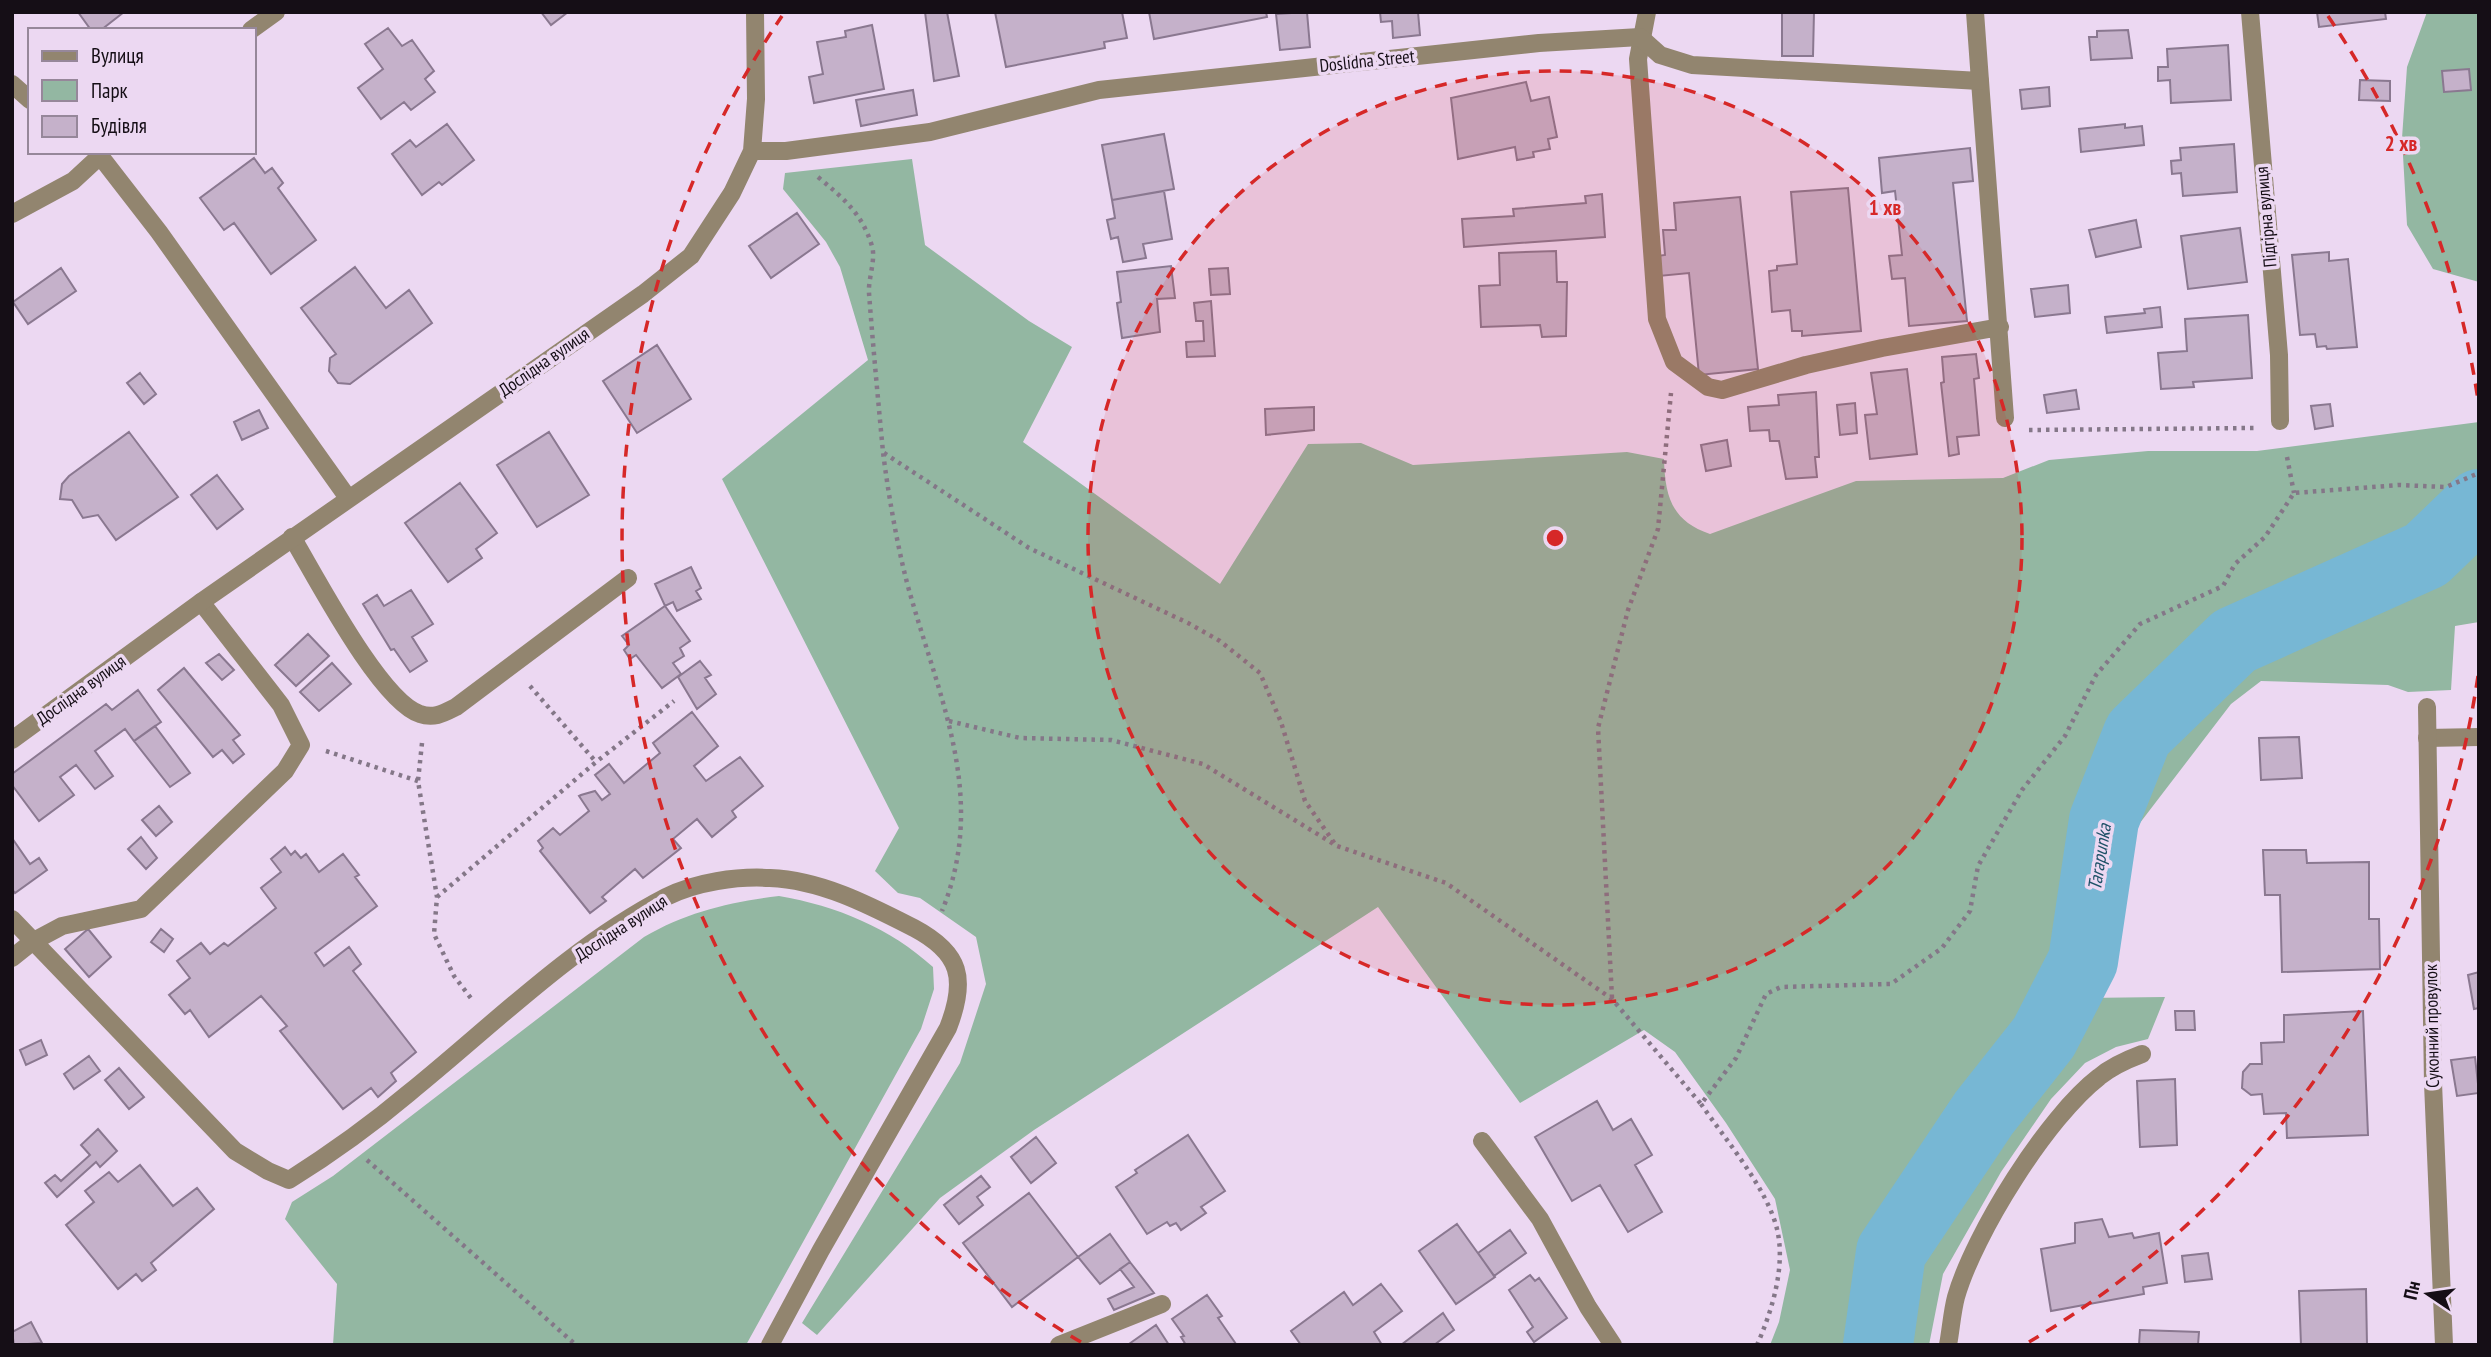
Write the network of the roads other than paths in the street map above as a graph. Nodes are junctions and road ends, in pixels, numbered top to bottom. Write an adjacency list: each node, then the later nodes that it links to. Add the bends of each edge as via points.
1 (276, 12): 6 (street)
2 (755, 12): 11 (street, Дослідна вулиця, via 757,86)
3 (1647, 12): 7 (street)
4 (1975, 12): 8 (street)
5 (2250, 12): 16 (street, Підгірна вулиця, via 2279,355)
6 (254, 28)
7 (1640, 37): 8 (street, via 1660,55 1692,65); 11 (street, Doslidna Street, via 1539,43 1099,90 930,132); 14 (street, via 1657,319 1674,362 1708,387 1722,390 1806,365)
8 (1980, 81): 14 (street)
9 (12, 84): 10 (street)
10 (28, 98)
11 (752, 151): 17 (street, Дослідна вулиця, via 732,194 691,256)
12 (98, 154): 13 (street, via 74,181); 17 (street, via 213,306)
13 (12, 214)
14 (2000, 327): 15 (street)
15 (2005, 418)
16 (2280, 421)
17 (348, 498): 18 (street, Дослідна вулиця)
18 (292, 537): 19 (street, via 368,661 401,704 424,716 456,707); 20 (street, Дослідна вулиця)
19 (628, 578)
20 (201, 602): 24 (street, Дослідна вулиця); 26 (street, via 281,705 301,745 285,771 141,909 62,926)
21 (2427, 707): 23 (street, Суконний провулок)
22 (2479, 737): 23 (street)
23 (2427, 738): 35 (street, Суконний провулок, via 2433,1083)
24 (12, 740)
25 (12, 919): 26 (street, Дослідна вулиця)
26 (32, 942): 27 (street); 31 (street, Дослідна вулиця, via 235,1151 289,1180 347,1143 593,942 668,897 723,880 769,877 830,889 931,937 949,952 958,979 957,1004 948,1028)
27 (12, 958)
28 (2141, 1054): 34 (street, via 2098,1077 2049,1130 1974,1254 1956,1296)
29 (1482, 1141): 33 (street, via 1540,1219)
30 (1162, 1304): 32 (street)
31 (771, 1345)
32 (1059, 1345)
33 (1613, 1345)
34 (1948, 1345)
35 (2444, 1345)

